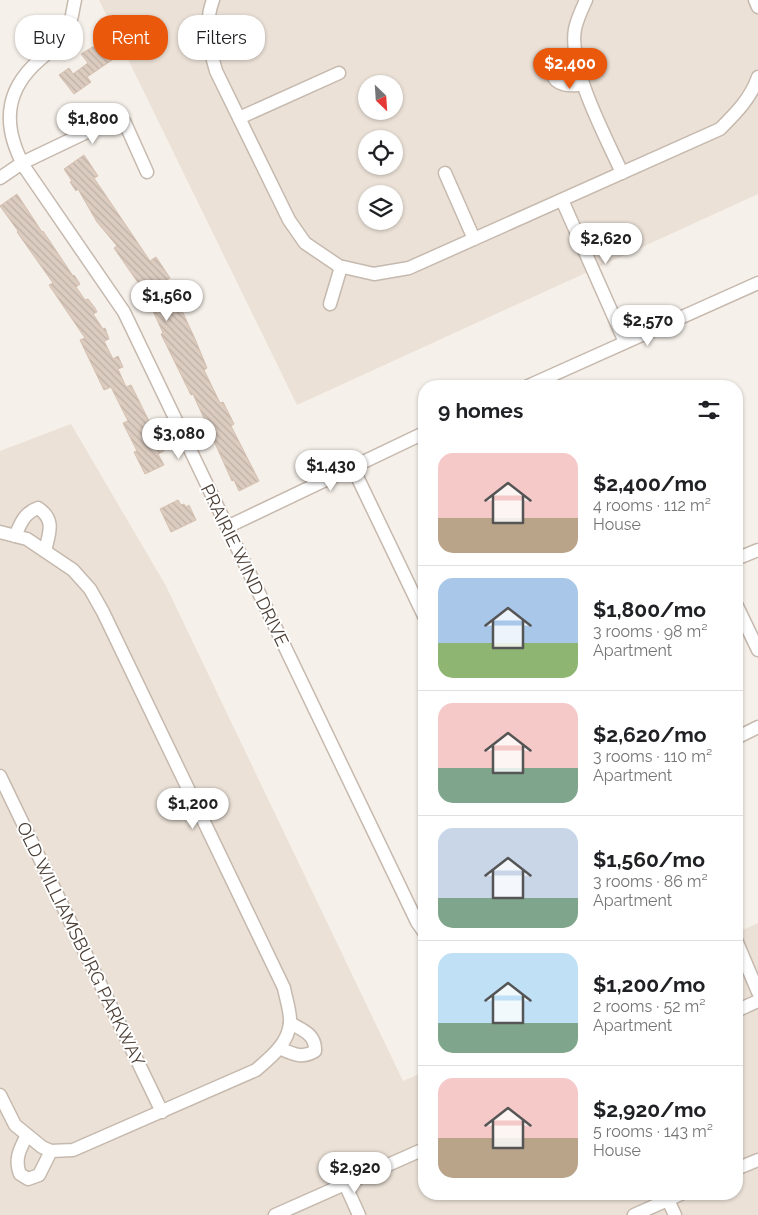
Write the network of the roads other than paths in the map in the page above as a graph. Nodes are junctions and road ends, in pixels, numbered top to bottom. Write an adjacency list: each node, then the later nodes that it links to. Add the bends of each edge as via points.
1 (75, 0): 11 (street, PRAIRIE WIND DRIVE, via 69,26 57,45 32,67 16,87 10,109 11,133)
2 (586, 0): 6 (street, via 575,29)
3 (755, 0): 5 (street)
4 (210, 1): 10 (street, via 210,49 216,71)
5 (758, 6)
6 (576, 51): 9 (street); 9 (street, via 562,60 554,70 554,76 562,84)
7 (339, 73): 10 (street)
8 (758, 79): 14 (street, via 736,113 720,129)
9 (583, 85): 14 (street)
10 (238, 118): 18 (street, via 289,220 305,243)
11 (22, 163): 12 (street, via 114,119 121,119); 15 (street); 25 (street, PRAIRIE WIND DRIVE, via 124,312)
12 (147, 172)
13 (445, 172): 17 (street)
14 (622, 173): 16 (street)
15 (0, 178)
16 (562, 200): 17 (street); 21 (street)
17 (474, 239): 18 (street, via 409,268 374,274)
18 (341, 266): 20 (street)
19 (758, 283): 21 (street)
20 (330, 304)
21 (625, 342): 22 (street)
22 (541, 380)
23 (418, 436): 24 (street)
24 (352, 466): 25 (street); 31 (street)
25 (227, 527): 37 (street, PRAIRIE WIND DRIVE)
26 (0, 532): 27 (street)
27 (14, 536): 29 (street, via 27,539); 29 (street, via 24,515 38,508 48,516 50,524)
28 (758, 550): 30 (street)
29 (44, 551): 42 (street, via 73,570 90,589 103,612 284,988)
30 (743, 556)
31 (418, 604)
32 (743, 619): 33 (street)
33 (758, 650)
34 (758, 727): 35 (street)
35 (743, 734)
36 (0, 776): 45 (street, OLD WILLIAMSBURG PARKWAY)
37 (418, 923)
38 (743, 957): 39 (street)
39 (758, 992)
40 (758, 1001): 41 (street)
41 (743, 1008)
42 (290, 1023): 43 (street); 43 (street, via 308,1033 316,1044 315,1051 298,1055)
43 (279, 1048): 45 (street, via 256,1070)
44 (0, 1095): 46 (street, via 15,1125)
45 (162, 1112): 47 (street, via 73,1150)
46 (26, 1135): 47 (street); 47 (street, via 17,1156 20,1174 28,1179 39,1175)
47 (51, 1151)
48 (418, 1152): 51 (street)
49 (758, 1160): 50 (street)
50 (743, 1166)
51 (345, 1184): 53 (street); 54 (street)
52 (668, 1200): 55 (street); 56 (street)
53 (275, 1215)
54 (359, 1215)
55 (634, 1215)
56 (675, 1215)

